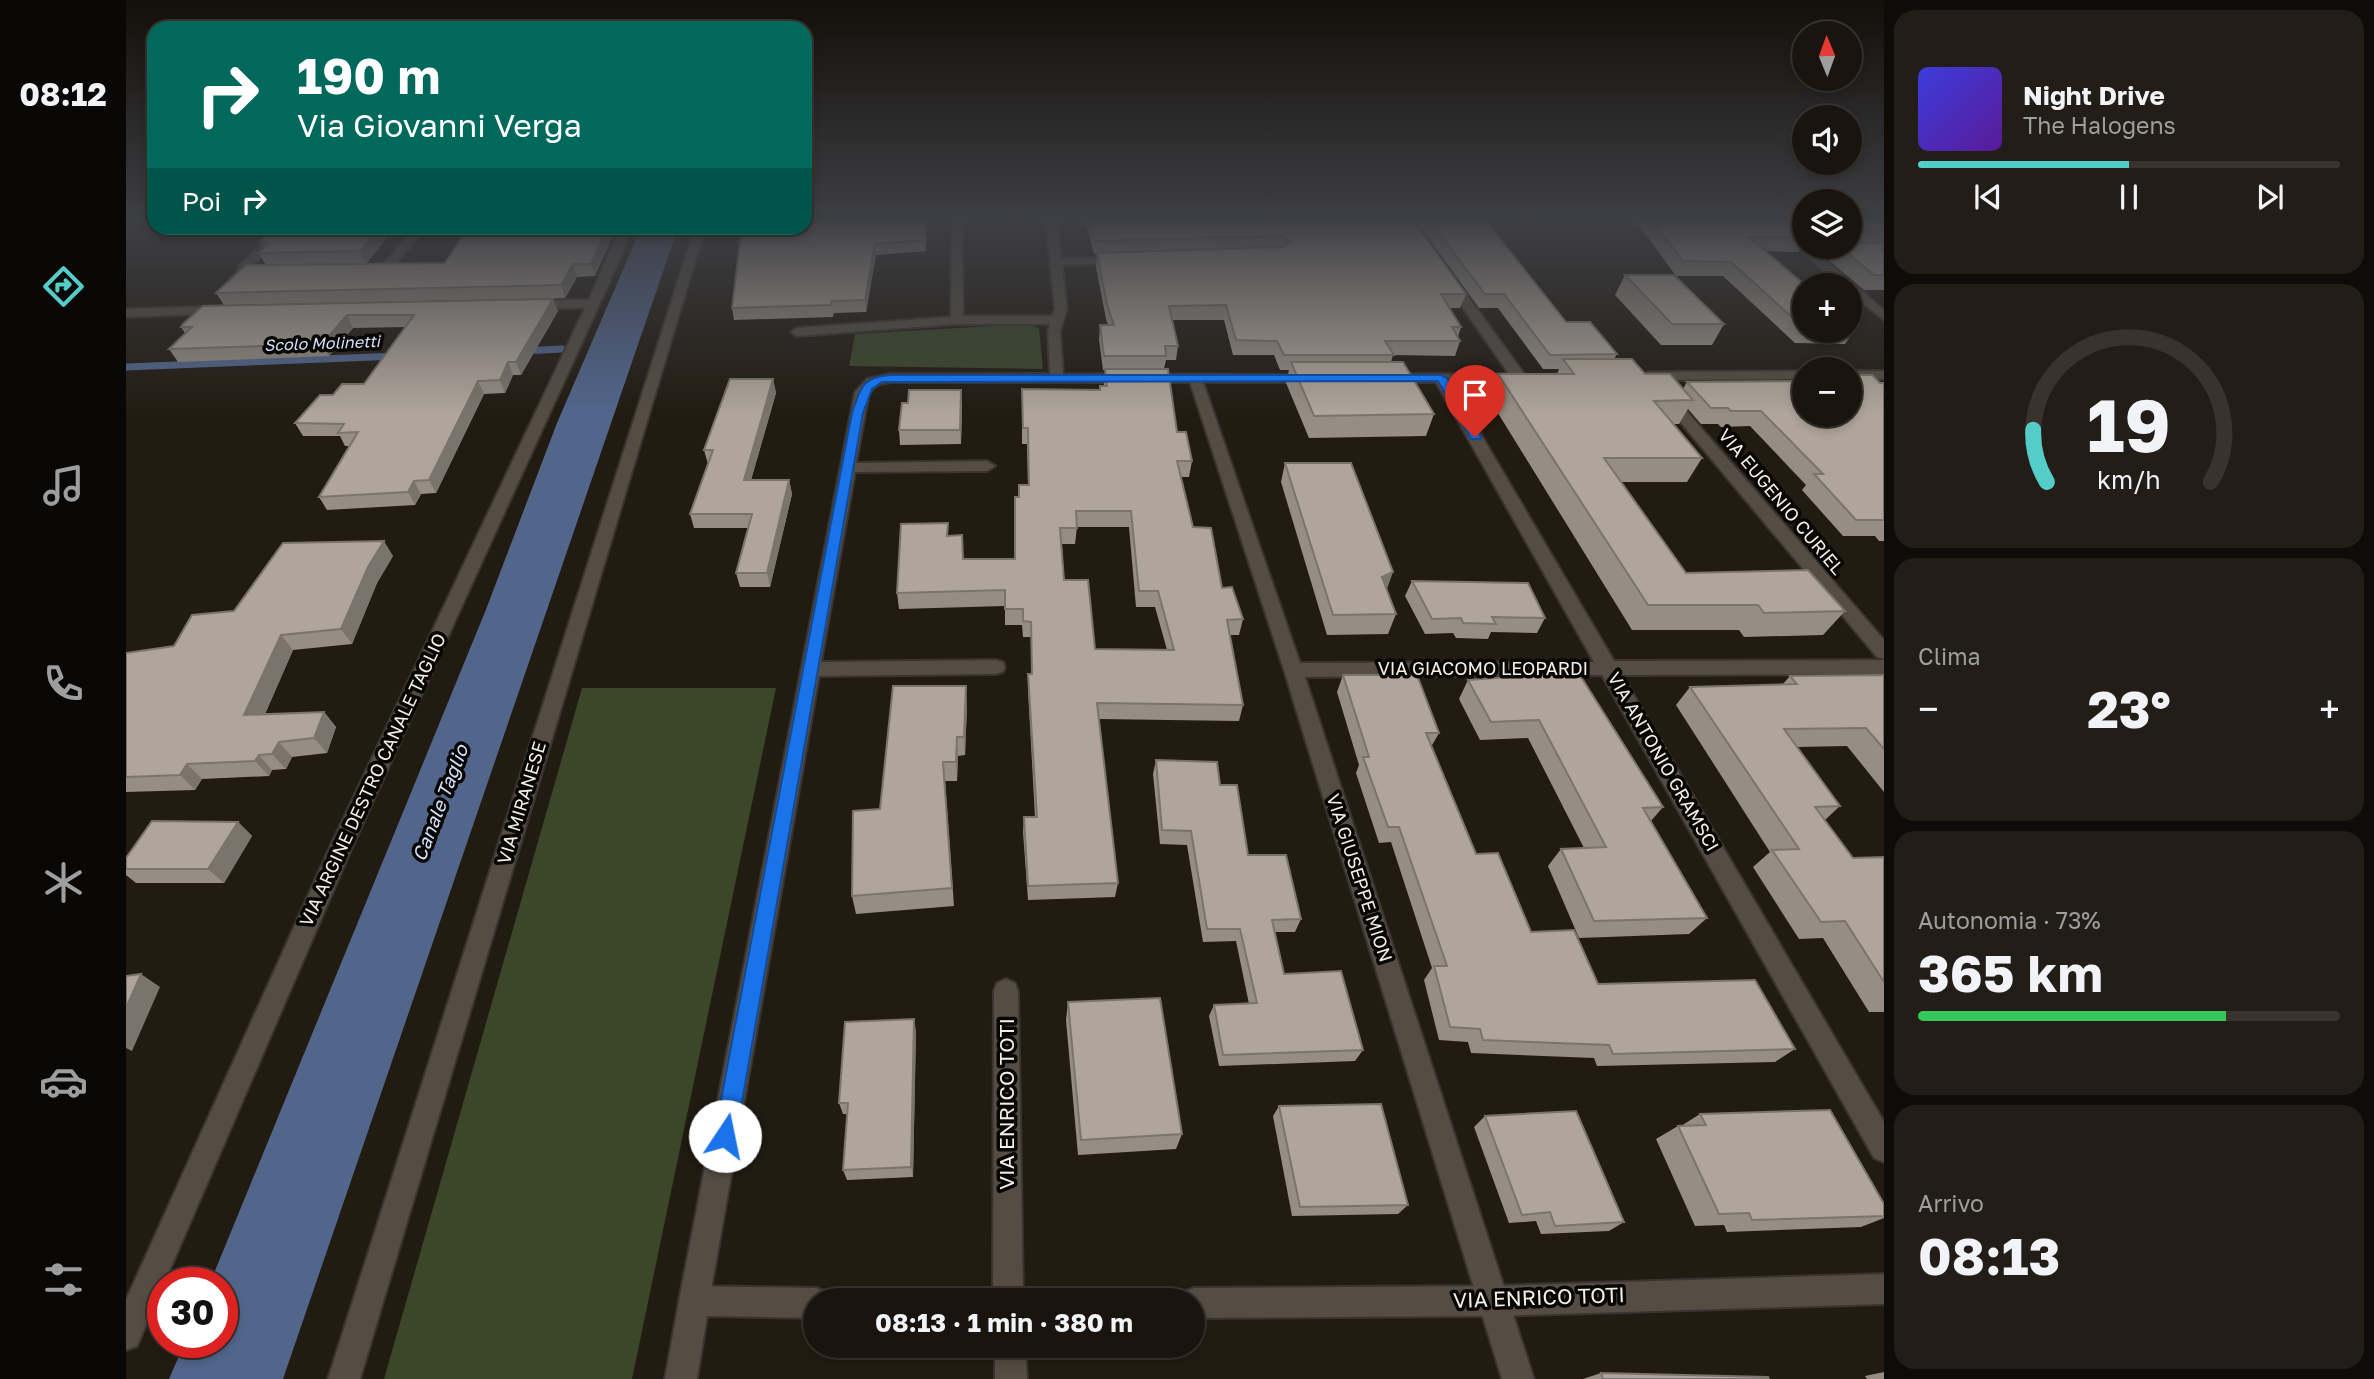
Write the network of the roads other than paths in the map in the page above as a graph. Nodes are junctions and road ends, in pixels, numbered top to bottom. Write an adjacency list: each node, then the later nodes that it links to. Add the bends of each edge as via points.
1 (232, 285): 7 (street)
2 (601, 285): 10 (street, VIA ARGINE DESTRO CANALE TAGLIO)
3 (682, 285): 45 (street, VIA MIRANESE)
4 (957, 285): 14 (street)
5 (1059, 285): 15 (street)
6 (1455, 285): 23 (street, via 1525,378)
7 (224, 291)
8 (1862, 297): 13 (street)
9 (509, 304): 10 (street)
10 (592, 304): 43 (street, VIA ARGINE DESTRO CANALE TAGLIO, via 342,845)
11 (232, 310): 12 (street, via 210,306)
12 (126, 313)
13 (1884, 316)
14 (957, 320): 15 (street); 16 (street)
15 (1059, 320): 24 (street, via 1054,331)
16 (797, 331)
17 (1884, 374): 20 (street)
18 (1792, 375): 29 (street, VIA EUGENIO CURIEL, via 1643,377)
19 (1862, 375): 20 (street)
20 (1867, 375): 26 (street)
21 (1332, 378): 25 (street)
22 (1373, 378): 23 (street)
23 (1441, 378): 32 (street, VIA ANTONIO GRAMSCI)
24 (1058, 379): 25 (street); 28 (street, via 879,379 866,387)
25 (1195, 379): 34 (street, VIA GIUSEPPE MION)
26 (1884, 390)
27 (987, 466): 28 (street)
28 (849, 468): 33 (street)
29 (1884, 652)
30 (996, 667): 33 (street)
31 (1884, 667): 32 (street, VIA GIACOMO LEOPARDI)
32 (1609, 668): 34 (street, VIA GIACOMO LEOPARDI); 36 (street, VIA ANTONIO GRAMSCI)
33 (813, 669): 39 (street)
34 (1293, 670): 40 (street, VIA GIUSEPPE MION)
35 (1006, 991): 37 (street, VIA ENRICO TOTI)
36 (1884, 1148)
37 (1008, 1288)
38 (1884, 1289): 40 (street, VIA ENRICO TOTI)
39 (694, 1301): 41 (street); 46 (street)
40 (1493, 1301): 42 (street, VIA ENRICO TOTI); 48 (street, VIA GIUSEPPE MION)
41 (803, 1303)
42 (1205, 1303)
43 (126, 1335)
44 (1010, 1358): 47 (street)
45 (344, 1379)
46 (681, 1379)
47 (1011, 1379)
48 (1518, 1379)

